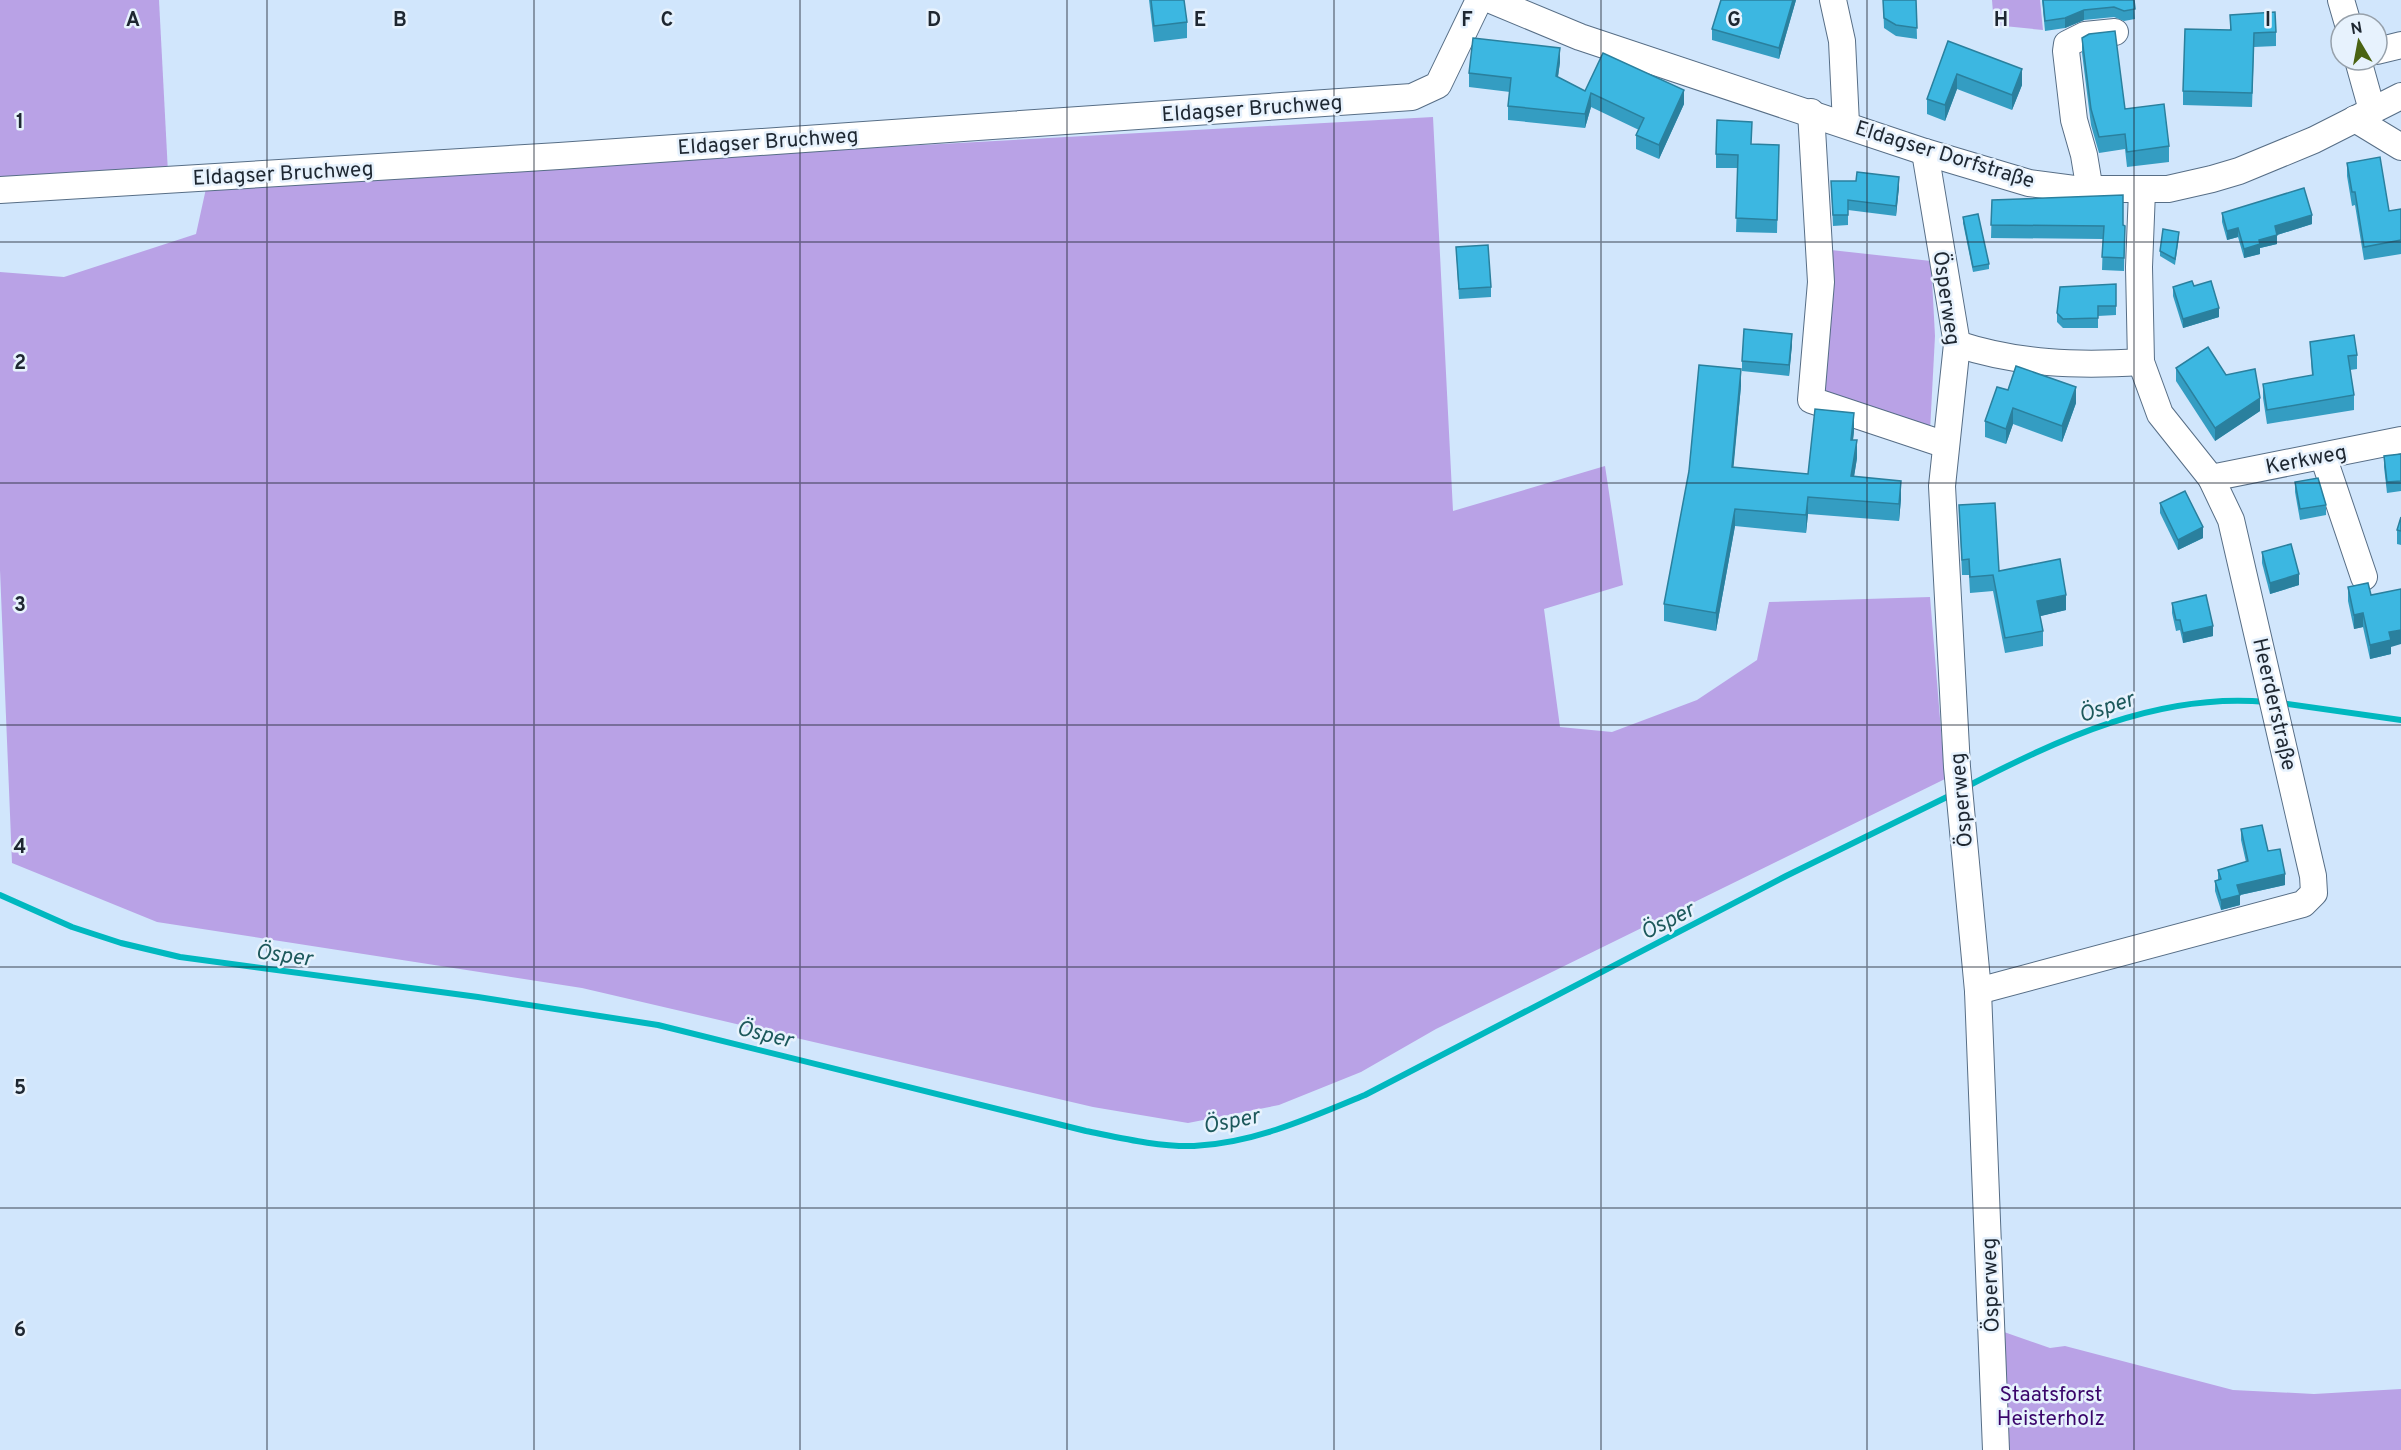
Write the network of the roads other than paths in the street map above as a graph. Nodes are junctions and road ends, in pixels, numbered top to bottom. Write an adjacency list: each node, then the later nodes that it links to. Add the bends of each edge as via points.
1 (1479, 0): 12 (street, Eldagser Bruchweg, via 1438,85 1412,97)
2 (1491, 0): 7 (street, Eldagser Dorfstraße, via 1580,37)
3 (1833, 0): 9 (street, via 1842,40)
4 (2115, 32): 13 (street, via 2077,37 2067,44 2074,120)
5 (2359, 72): 8 (street)
6 (2401, 96): 8 (street, Eldagser Dorfstraße)
7 (1810, 112): 9 (street, Eldagser Dorfstraße); 18 (street, via 1821,282 1811,400)
8 (2363, 115): 10 (street); 14 (street, Eldagser Dorfstraße, via 2240,171 2192,184)
9 (1846, 124): 11 (street, Eldagser Dorfstraße)
10 (2401, 147)
11 (1925, 152): 13 (street, Eldagser Dorfstraße, via 2029,183); 15 (street, Ösperweg)
12 (0, 190)
13 (2090, 190): 14 (street, Eldagser Dorfstraße)
14 (2142, 191): 16 (street, Heerderstraße)
15 (1957, 344): 16 (street, via 1994,356 2082,366); 18 (street, Ösperweg)
16 (2141, 362): 20 (street, Heerderstraße, via 2160,414)
17 (2401, 440): 19 (street, Kerkweg)
18 (1946, 445): 22 (street, Ösperweg, via 1942,486 1957,767)
19 (2322, 456): 20 (street, Kerkweg); 21 (street)
20 (2211, 478): 22 (street, Heerderstraße, via 2231,520 2314,893 2303,904)
21 (2364, 577)
22 (1978, 991): 23 (street, Ösperweg)
23 (1996, 1450)

